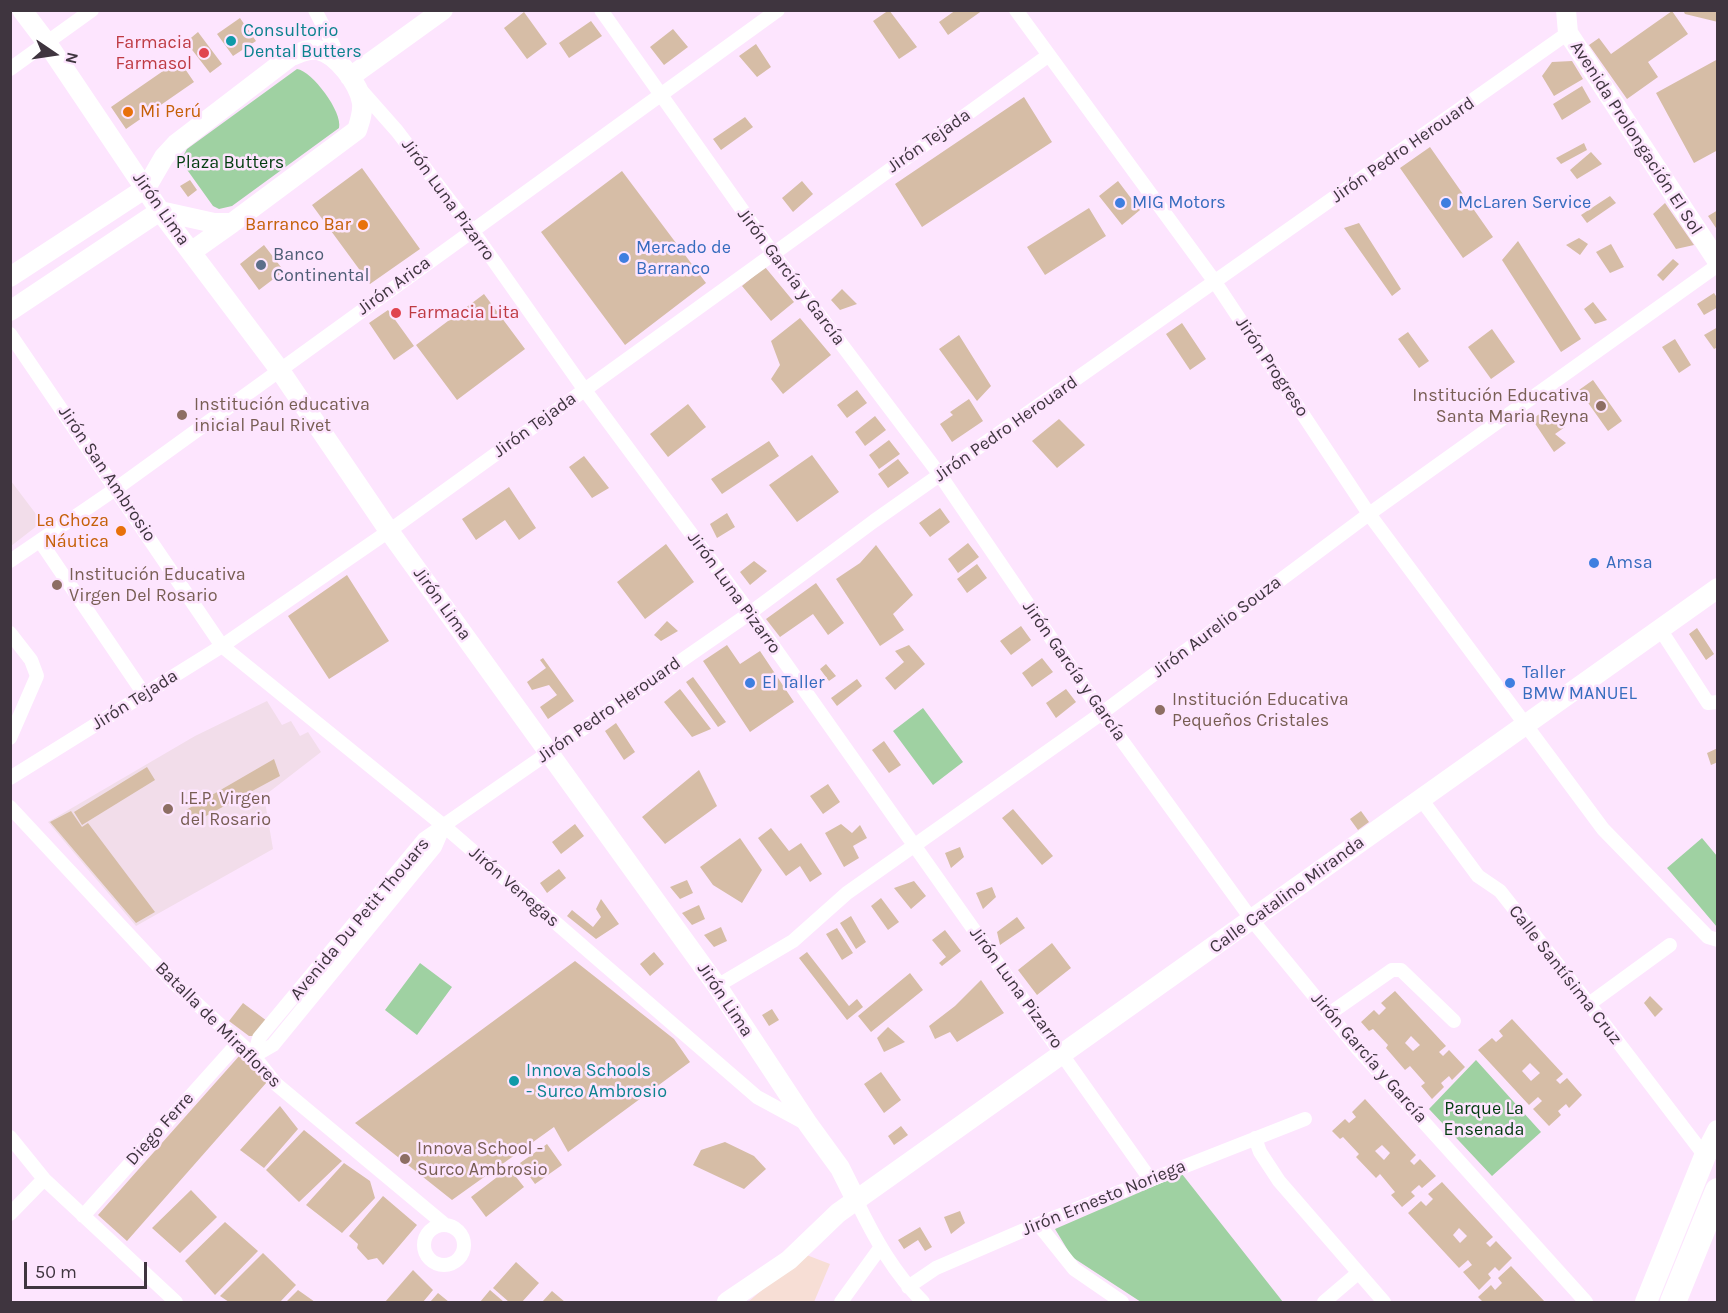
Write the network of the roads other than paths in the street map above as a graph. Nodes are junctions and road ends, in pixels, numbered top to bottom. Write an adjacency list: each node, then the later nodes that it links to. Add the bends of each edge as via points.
1 (22, 10): 10 (street, Jirón Lima)
2 (92, 10): 10 (street)
3 (315, 10): 13 (street, Jirón Luna Pizarro)
4 (442, 10): 13 (street)
5 (601, 10): 14 (street, Jirón García y García)
6 (778, 10): 14 (street, Jirón Arica)
7 (1016, 10): 11 (street, Jirón Progreso)
8 (1566, 10): 9 (street, Avenida Prolongación El Sol)
9 (1568, 33): 21 (street, Avenida Prolongación El Sol); 23 (street, Jirón Pedro Herouard)
10 (47, 43): 12 (street); 15 (street, Jirón Lima)
11 (1048, 56): 20 (street, Jirón Tejada); 23 (street, Jirón Progreso)
12 (10, 69)
13 (350, 77): 15 (street, via 329,54 318,50 291,56 176,144); 17 (street, via 362,101 357,130); 18 (street, Jirón Luna Pizarro, via 398,131)
14 (660, 96): 18 (street, Jirón Arica); 20 (street, Jirón García y García)
15 (146, 188): 16 (street, Jirón Lima); 22 (street)
16 (160, 211): 17 (street); 19 (street, Jirón Lima); 24 (street)
17 (232, 223): 19 (street)
18 (472, 230): 26 (street, Jirón Arica); 27 (street, Jirón Luna Pizarro)
19 (191, 252): 26 (street, Jirón Lima)
20 (772, 252): 27 (street, Jirón Tejada); 28 (street, Jirón García y García)
21 (1718, 263): 30 (street, Jirón Aurelio Souza)
22 (10, 277)
23 (1215, 282): 28 (street, Jirón Pedro Herouard); 30 (street, Jirón Progreso)
24 (10, 310)
25 (10, 334): 29 (street, Jirón San Ambrosio)
26 (279, 369): 29 (street, Jirón Arica); 31 (street, Jirón Lima)
27 (584, 388): 31 (street, Jirón Tejada); 35 (street, Jirón Luna Pizarro)
28 (940, 476): 35 (street, Jirón Pedro Herouard); 41 (street, Jirón García y García)
29 (117, 488): 32 (street, Jirón Arica); 38 (street, Jirón San Ambrosio)
30 (1370, 514): 41 (street, Jirón Aurelio Souza); 42 (street, Jirón Progreso)
31 (389, 531): 38 (street, Jirón Tejada); 44 (street, Jirón Lima)
32 (40, 541): 33 (street, Jirón Arica); 39 (street)
33 (10, 561)
34 (1718, 588): 36 (street, Calle Catalino Miranda)
35 (750, 613): 44 (street, Jirón Pedro Herouard); 49 (street, Jirón Luna Pizarro)
36 (1660, 629): 40 (street); 42 (street, Calle Catalino Miranda)
37 (10, 633): 43 (street, via 31,660 37,676)
38 (222, 646): 39 (street, Jirón Tejada); 48 (street, Jirón Venegas)
39 (144, 694): 45 (street, Jirón Tejada)
40 (1713, 703)
41 (1102, 713): 49 (street, Jirón Aurelio Souza); 50 (street, Jirón García y García)
42 (1526, 725): 46 (street, Calle Catalino Miranda); 51 (street, Jirón Progreso, via 1603,828 1707,938)
43 (10, 738)
44 (549, 751): 48 (street, Jirón Pedro Herouard); 53 (street, Jirón Lima)
45 (10, 778)
46 (1421, 799): 50 (street, Calle Catalino Miranda); 54 (street, Calle Santísima Cruz, via 1478,876 1500,891)
47 (10, 807): 57 (street, Batalla de Miraflores, via 173,982)
48 (444, 826): 59 (street, Avenida Du Petit Thouars, via 424,839 259,1038); 61 (street, Jirón Venegas, via 757,1097)
49 (913, 845): 53 (street, Jirón Aurelio Souza, via 847,893 793,941); 58 (street, Jirón Luna Pizarro)
50 (1252, 920): 55 (street, Jirón García y García); 58 (street, Calle Catalino Miranda)
51 (1718, 940)
52 (1670, 945): 54 (street)
53 (717, 986): 61 (street, Jirón Lima)
54 (1589, 1004): 65 (street, Calle Santísima Cruz)
55 (1329, 1014): 56 (street, via 1392,970 1401,970); 84 (street, Jirón García y García)
56 (1454, 1021)
57 (238, 1043): 59 (street, Batalla de Miraflores); 71 (street, Diego Ferre)
58 (1064, 1054): 67 (street, Jirón Luna Pizarro); 69 (street, Calle Catalino Miranda)
59 (254, 1056): 72 (street, Batalla de Miraflores, via 276,1084)
60 (1305, 1119): 64 (street, Jirón Ernesto Noriega)
61 (808, 1124): 69 (street, Jirón Lima, via 840,1168)
62 (1718, 1131): 65 (main road)
63 (10, 1137): 66 (street)
64 (1255, 1138): 67 (street, Jirón Ernesto Noriega); 75 (street, via 1279,1181)
65 (1705, 1156): 85 (main road)
66 (44, 1179): 70 (street); 71 (street)
67 (1150, 1179): 73 (street, Jirón Ernesto Noriega)
68 (1718, 1191): 86 (highway)
69 (857, 1202): 74 (street); 78 (street, Calle Catalino Miranda, via 838,1213 789,1260)
70 (10, 1214)
71 (83, 1216): 77 (street)
72 (444, 1224)
73 (1038, 1224): 76 (street, Jirón Ernesto Noriega, via 936,1268); 81 (street, via 1074,1269)
74 (880, 1248): 76 (street); 79 (street)
75 (1358, 1273): 82 (street); 83 (street)
76 (908, 1287): 80 (street)
77 (176, 1302)
78 (727, 1302)
79 (841, 1302)
80 (923, 1302)
81 (1122, 1302)
82 (1324, 1302)
83 (1384, 1302)
84 (1586, 1302)
85 (1646, 1302)
86 (1673, 1302)

